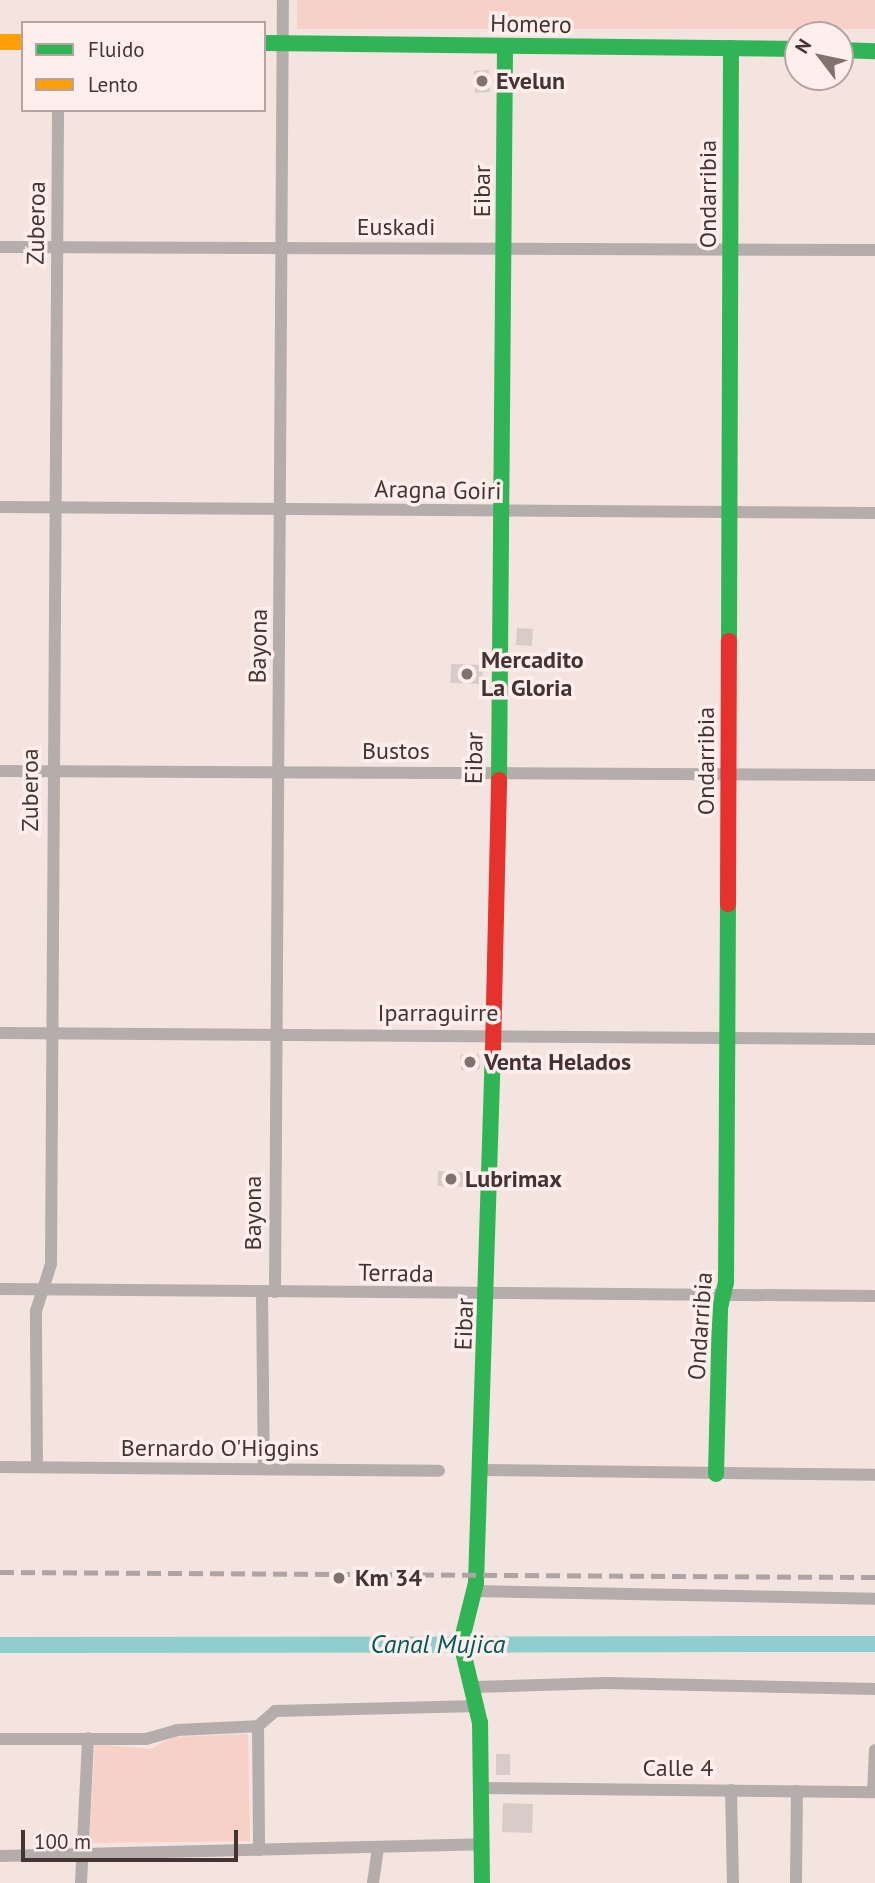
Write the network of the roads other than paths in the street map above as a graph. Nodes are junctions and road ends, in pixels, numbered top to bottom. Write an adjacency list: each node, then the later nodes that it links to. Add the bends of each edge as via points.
1 (284, 0): 5 (street, Bayona)
2 (0, 42): 3 (street)
3 (21, 42)
4 (266, 43): 5 (street, Homero)
5 (283, 43): 6 (street, Homero); 14 (street, Bayona)
6 (505, 47): 7 (street, Homero); 15 (street, Eibar)
7 (731, 48): 8 (street, Homero); 16 (street, Ondarribia)
8 (784, 50)
9 (854, 50): 10 (street)
10 (875, 51)
11 (58, 112): 13 (street, Zuberoa)
12 (0, 247): 13 (street, Euskadi)
13 (57, 247): 14 (street, Euskadi); 19 (street, Zuberoa)
14 (278, 247): 15 (street, Euskadi); 20 (street, Bayona)
15 (504, 248): 16 (street, Euskadi); 21 (street, Eibar)
16 (730, 248): 17 (street, Euskadi); 22 (street, Ondarribia)
17 (875, 250)
18 (0, 507): 19 (street, Aragna Goiri)
19 (54, 508): 20 (street, Aragna Goiri); 26 (street, Zuberoa)
20 (281, 508): 21 (street, Aragna Goiri); 25 (street, Bayona)
21 (504, 512): 22 (street, Aragna Goiri); 27 (street, Eibar)
22 (731, 512): 23 (street, Aragna Goiri); 28 (street, Ondarribia)
23 (875, 513)
24 (0, 771): 26 (street, Bustos)
25 (278, 771): 26 (street, Bustos); 27 (street, Bustos); 32 (street, Bayona)
26 (51, 772): 31 (street, Zuberoa)
27 (496, 772): 28 (street, Bustos); 33 (street, Eibar)
28 (728, 772): 29 (street, Bustos); 34 (street, Ondarribia)
29 (875, 775)
30 (0, 1033): 31 (street, Iparraguirre)
31 (52, 1033): 32 (street, Iparraguirre); 37 (street, Zuberoa, via 51,1264)
32 (274, 1033): 33 (street, Iparraguirre); 38 (street, Bayona)
33 (495, 1034): 34 (street, Iparraguirre); 40 (street, Eibar)
34 (728, 1038): 35 (street, Iparraguirre); 39 (street, Ondarribia)
35 (875, 1039)
36 (0, 1289): 37 (street, Terrada)
37 (44, 1289): 38 (street, Terrada); 43 (street, Zuberoa, via 36,1311)
38 (269, 1292): 40 (street, Terrada); 44 (street, Bayona)
39 (723, 1294): 40 (street, Terrada); 41 (street, Terrada); 47 (street, Ondarribia)
40 (488, 1295): 45 (street, Eibar)
41 (875, 1296)
42 (0, 1467): 43 (street, Bernardo O'Higgins)
43 (37, 1467): 44 (street, Bernardo O'Higgins)
44 (264, 1469): 46 (street, Bernardo O'Higgins)
45 (481, 1470): 47 (street); 49 (street, Eibar)
46 (439, 1471)
47 (716, 1474): 48 (street)
48 (875, 1475)
49 (475, 1591): 50 (street); 51 (street, Eibar, via 463,1629 463,1656)
50 (875, 1599)
51 (473, 1687): 52 (street, via 606,1683); 53 (street, Eibar)
52 (875, 1689)
53 (478, 1706): 54 (street, via 275,1711); 58 (street, Eibar)
54 (258, 1726): 55 (street, via 177,1730 146,1738); 64 (street)
55 (88, 1738): 56 (street); 65 (street)
56 (0, 1739)
57 (875, 1750): 61 (street)
58 (481, 1788): 59 (street, Calle 4); 62 (street, Eibar)
59 (730, 1790): 60 (street, Calle 4); 70 (street)
60 (797, 1791): 61 (street, Calle 4); 71 (street)
61 (874, 1792)
62 (482, 1844): 63 (street); 69 (street, Eibar)
63 (378, 1848): 64 (street); 68 (street)
64 (259, 1850): 65 (street)
65 (82, 1855): 66 (street); 67 (street)
66 (0, 1856)
67 (81, 1883)
68 (373, 1883)
69 (482, 1883)
70 (733, 1883)
71 (796, 1883)

